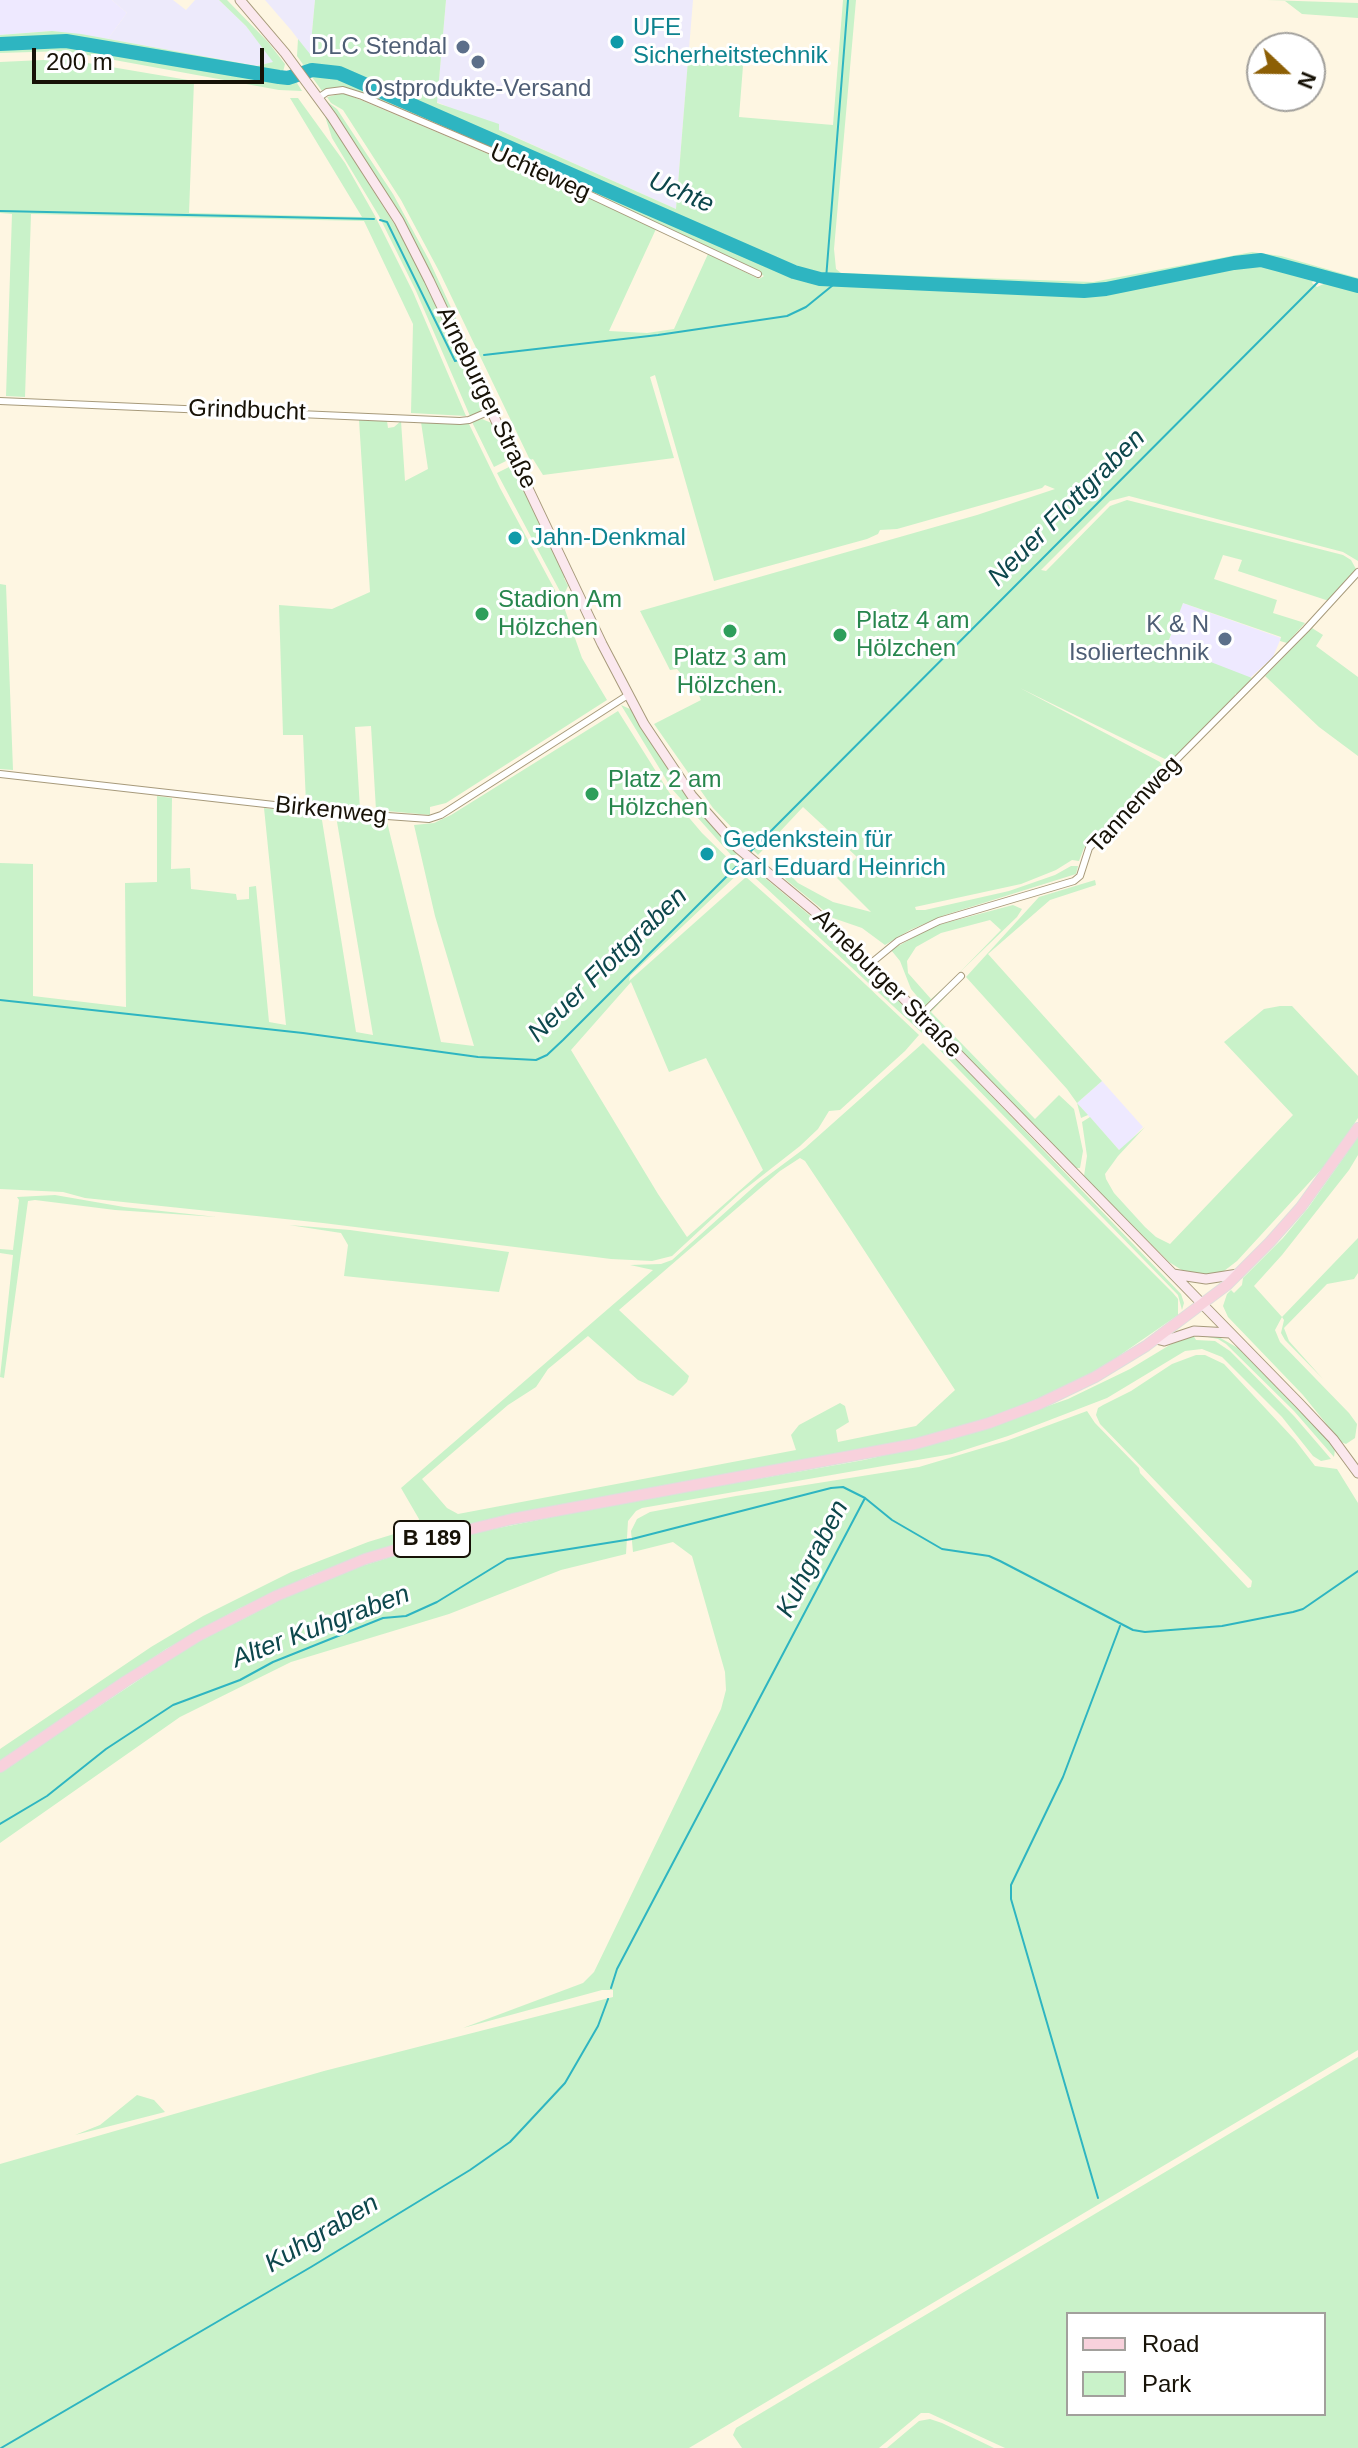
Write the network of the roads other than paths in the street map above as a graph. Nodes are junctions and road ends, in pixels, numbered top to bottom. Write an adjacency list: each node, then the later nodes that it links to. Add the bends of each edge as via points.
1 (240, 0): 2 (main road, Arneburger Straße)
2 (318, 98): 3 (street, Uchteweg, via 335,91 362,96 548,175); 5 (main road, Arneburger Straße, via 399,221)
3 (758, 274)
4 (0, 401): 5 (street, Grindbucht, via 460,421)
5 (492, 410): 7 (main road, Arneburger Straße)
6 (1358, 572): 9 (street, Tannenweg, via 1089,848 1074,881 939,921 898,941)
7 (628, 695): 8 (street, Birkenweg, via 429,819); 9 (main road, Arneburger Straße, via 685,786 738,848)
8 (0, 774)
9 (870, 964): 11 (main road, Arneburger Straße)
10 (961, 976): 11 (street)
11 (920, 1016): 13 (main road, Arneburger Straße)
12 (1358, 1128): 14 (main road, B 189, via 1301,1207)
13 (1173, 1274): 14 (main road, via 1206,1279); 15 (main road, Arneburger Straße)
14 (1238, 1274): 15 (main road, B 189)
15 (1203, 1304): 16 (main road, Arneburger Straße); 17 (main road, B 189)
16 (1230, 1333): 17 (main road, via 1194,1331); 18 (main road, Arneburger Straße, via 1333,1439)
17 (1156, 1339): 19 (main road, B 189, via 1039,1404 953,1435 512,1519 365,1559 198,1636)
18 (1358, 1473)
19 (0, 1767)

